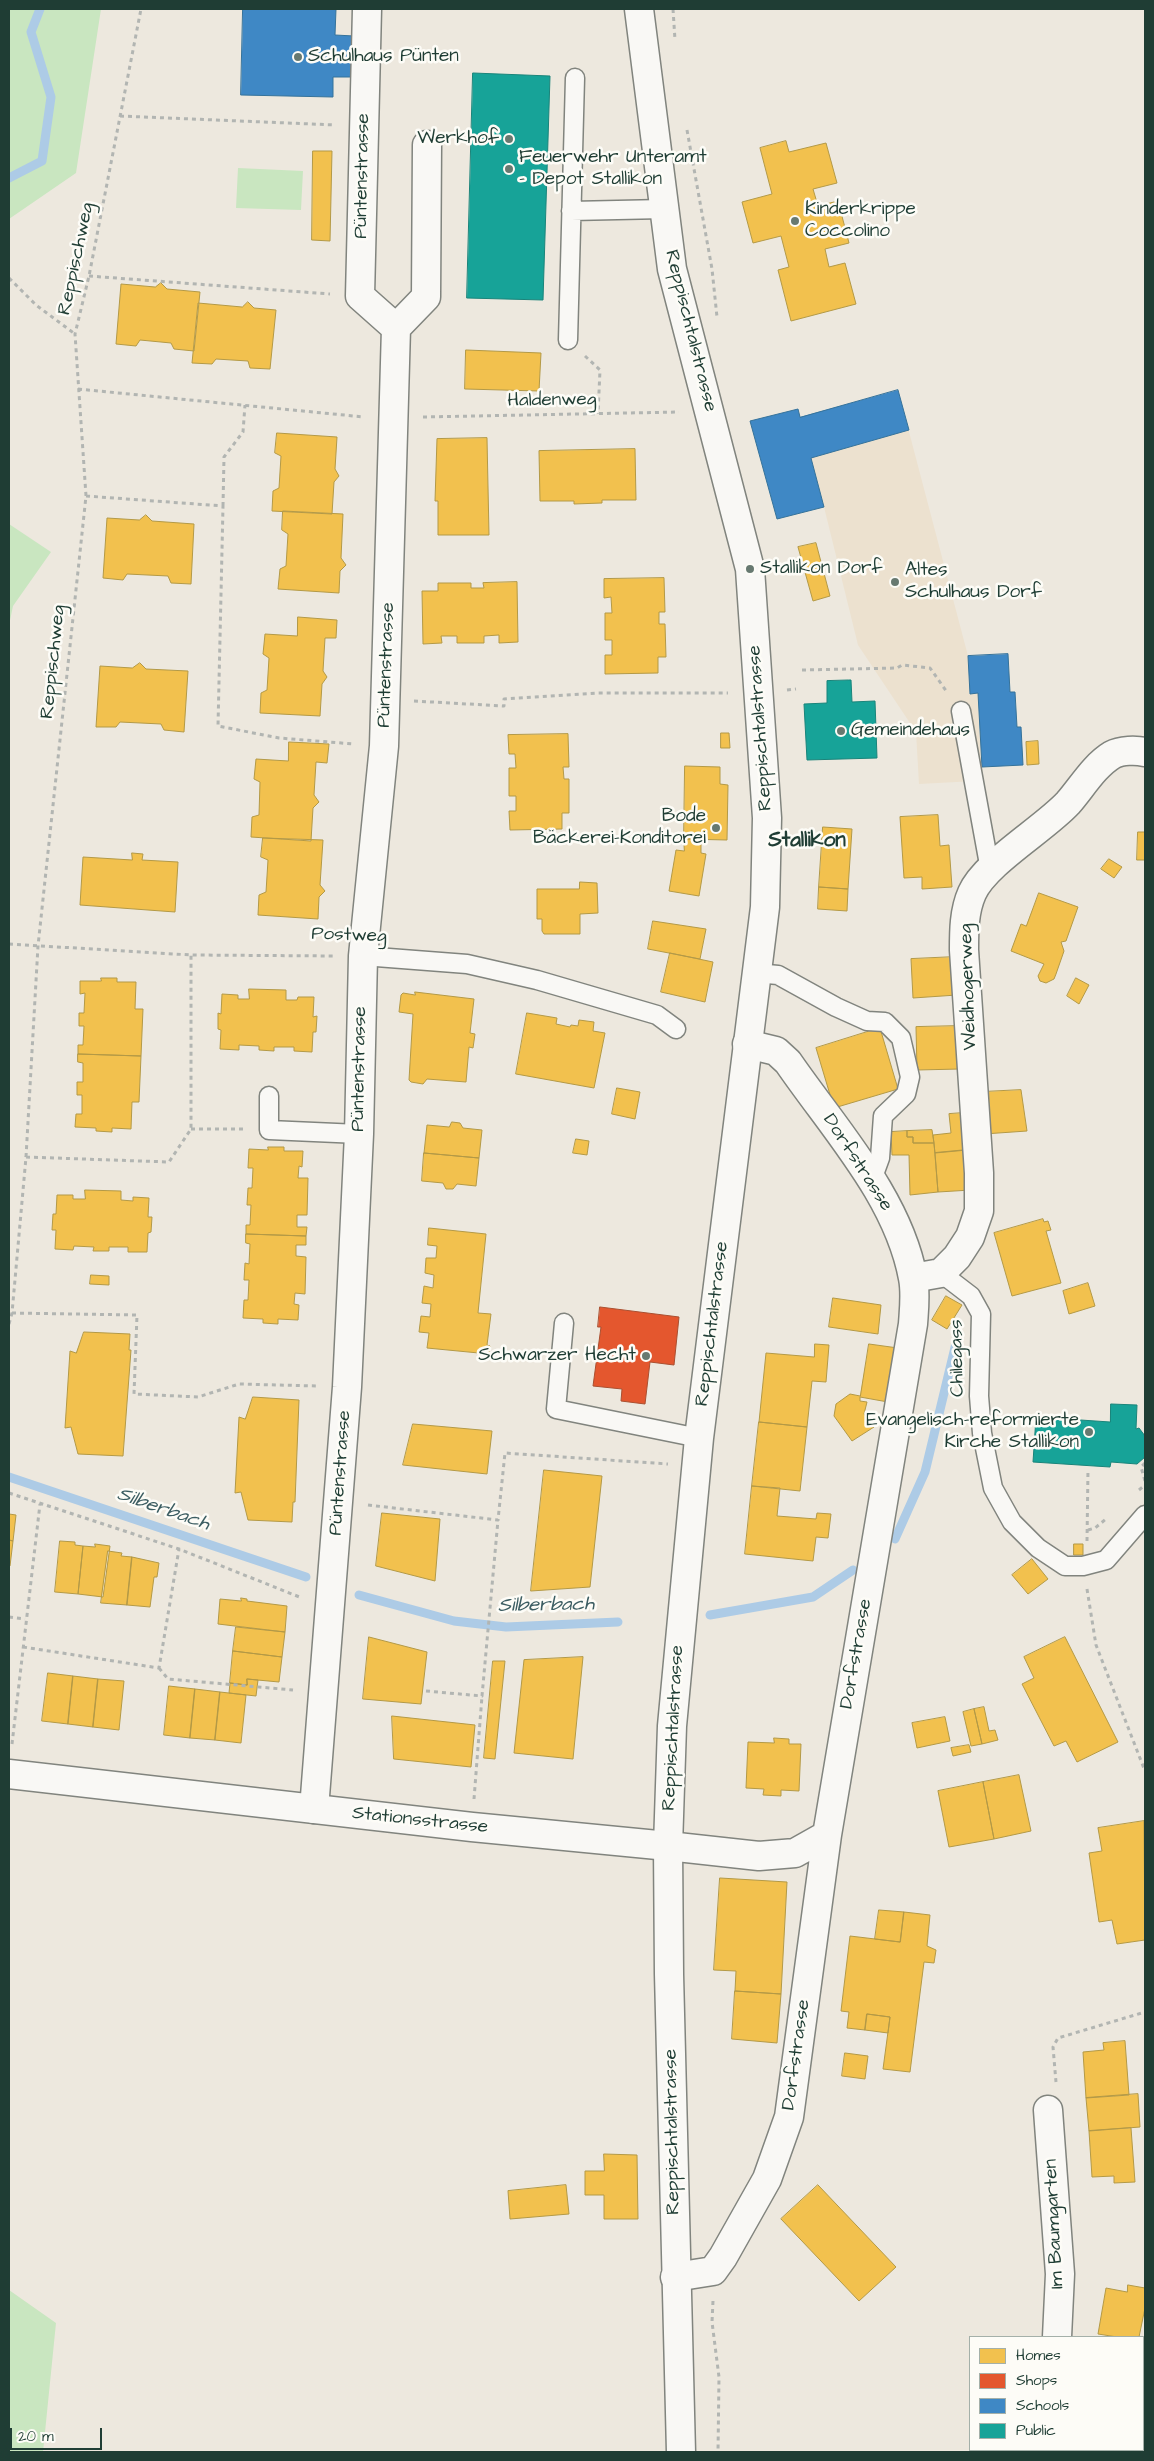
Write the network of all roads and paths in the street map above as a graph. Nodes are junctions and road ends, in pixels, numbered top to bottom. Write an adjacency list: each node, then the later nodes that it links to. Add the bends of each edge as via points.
1 (141, 9): 7 (path, Reppischweg)
2 (367, 9): 8 (street, Püntenstrasse)
3 (639, 9): 11 (street, Reppischtalstrasse)
4 (673, 9): 5 (path)
5 (676, 44)
6 (575, 78): 12 (lane)
7 (120, 116): 8 (path); 13 (path, Reppischweg)
8 (364, 126): 15 (street, Püntenstrasse)
9 (686, 128): 16 (path, via 712,269)
10 (427, 145): 17 (street, via 426,297)
11 (664, 209): 12 (lane); 22 (street, Reppischtalstrasse, via 672,269)
12 (571, 211): 19 (lane)
13 (89, 276): 15 (path); 18 (path, Reppischweg)
14 (9, 278): 18 (path, via 36,305)
15 (360, 296): 17 (street)
16 (718, 324)
17 (396, 328): 24 (street, Püntenstrasse)
18 (75, 334): 20 (path, Reppischweg)
19 (568, 340): 23 (path, via 600,370)
20 (78, 389): 21 (path, Haldenweg); 25 (path, Reppischweg)
21 (245, 405): 24 (path, Haldenweg); 26 (path, via 243,432 224,457)
22 (710, 412): 23 (path, Haldenweg); 30 (street, Reppischtalstrasse, via 750,569)
23 (598, 414): 24 (path, Haldenweg)
24 (395, 418): 31 (street, Püntenstrasse)
25 (86, 496): 26 (path); 37 (path, Reppischweg)
26 (223, 506): 33 (path, via 218,726 279,738)
27 (802, 670): 28 (path, via 897,668 902,665 930,668)
28 (944, 687)
29 (796, 689): 30 (path)
30 (760, 693): 31 (path, via 597,693 504,700 504,706); 40 (street, Reppischtalstrasse, via 767,818 765,907)
31 (386, 699): 33 (street, Püntenstrasse)
32 (961, 710): 35 (lane)
33 (384, 746): 39 (street, Püntenstrasse)
34 (1145, 752): 35 (street, Weidhogerweg, via 1136,750 1113,755 1095,770 1066,804)
35 (990, 870): 49 (street, Weidhogerweg, via 972,893 965,919 964,950 979,1211 970,1237)
36 (9, 944): 37 (path, Postweg)
37 (38, 946): 38 (path, Postweg); 47 (path, Reppischweg)
38 (191, 955): 39 (path, Postweg); 44 (path)
39 (363, 956): 41 (lane, Postweg, via 467,964 537,980 657,1015); 46 (street, Püntenstrasse)
40 (756, 973): 42 (street, Reppischtalstrasse); 48 (lane, via 778,975 867,1021 885,1022 901,1038 910,1076 906,1094 883,1116 880,1158)
41 (676, 1029)
42 (747, 1044): 48 (street, Dorfstrasse, via 776,1051 788,1062); 55 (street, Reppischtalstrasse)
43 (269, 1096): 46 (lane, via 269,1130)
44 (191, 1129): 45 (path); 47 (path, via 169,1162)
45 (254, 1129)
46 (359, 1134): 54 (street, Püntenstrasse)
47 (26, 1156): 51 (path, Reppischweg)
48 (872, 1180): 50 (street, Dorfstrasse, via 900,1235)
49 (941, 1273): 50 (street); 66 (lane, Chilegass, via 971,1296 981,1314 979,1396 984,1448 993,1488 1012,1522 1038,1548 1065,1566)
50 (913, 1278): 79 (street, Dorfstrasse, via 913,1324)
51 (12, 1313): 53 (path, Reppischweg); 54 (path, via 137,1315 134,1394 198,1398 239,1384)
52 (564, 1323): 55 (lane, via 556,1409)
53 (9, 1324)
54 (347, 1387): 61 (street, Püntenstrasse)
55 (699, 1438): 57 (street, Reppischtalstrasse)
56 (1145, 1463): 59 (path, via 1141,1467)
57 (696, 1466): 64 (path, via 505,1453); 80 (street, Reppischtalstrasse, via 672,1726)
58 (1088, 1469): 66 (path, via 1087,1546)
59 (1145, 1482)
60 (9, 1493): 62 (path)
61 (338, 1501): 64 (path); 67 (street, Püntenstrasse)
62 (40, 1504): 65 (path); 69 (path)
63 (1145, 1515): 66 (lane, Chilegass, via 1106,1560)
64 (498, 1520): 74 (path)
65 (179, 1548): 67 (path); 71 (path)
66 (1083, 1566): 76 (path, via 1096,1645)
67 (331, 1610): 73 (street, Püntenstrasse)
68 (9, 1617): 69 (path)
69 (26, 1619): 70 (path)
70 (23, 1647): 71 (path); 75 (path)
71 (159, 1668): 73 (path, via 168,1679)
72 (426, 1691): 74 (path)
73 (324, 1693): 77 (street, Püntenstrasse)
74 (482, 1696): 78 (path)
75 (10, 1761): 77 (street, Stationsstrasse)
76 (1145, 1771)
77 (314, 1808): 78 (street, Stationsstrasse)
78 (472, 1827): 80 (street, Stationsstrasse)
79 (827, 1835): 80 (street, Stationsstrasse, via 794,1853 759,1856); 83 (street, Dorfstrasse, via 789,2117 767,2179)
80 (668, 1846): 84 (street, Reppischtalstrasse)
81 (1145, 2012): 82 (path, via 1058,2038 1053,2046 1059,2108)
82 (1048, 2110): 85 (street, Im Baumgarten, via 1060,2274)
83 (713, 2271): 84 (street); 87 (path, via 712,2322 719,2377)
84 (675, 2277): 86 (street, Reppischtalstrasse)
85 (1057, 2336)
86 (681, 2452)
87 (718, 2452)

